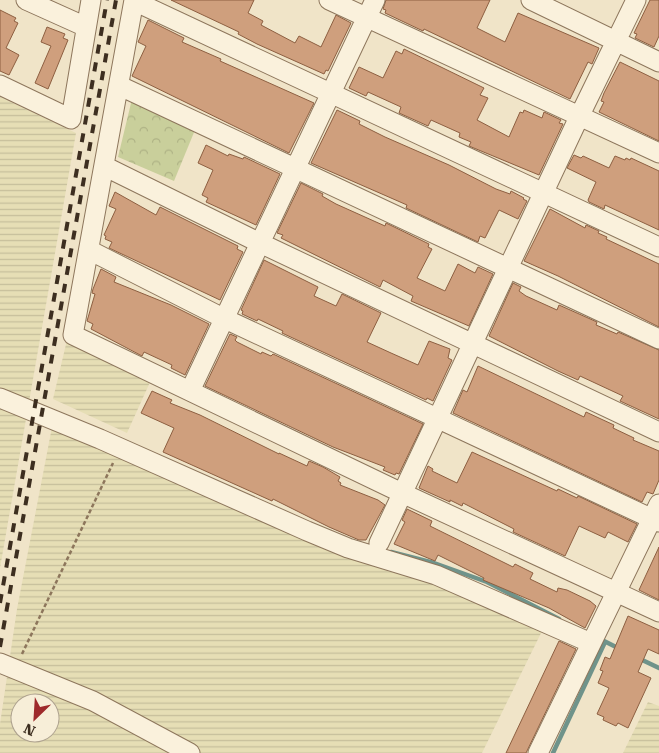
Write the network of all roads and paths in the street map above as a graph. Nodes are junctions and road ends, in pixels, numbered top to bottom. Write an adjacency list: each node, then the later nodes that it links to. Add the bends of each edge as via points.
1 (26, 0): 9 (street)
2 (91, 0): 9 (street)
3 (134, 0): 13 (street); 14 (street)
4 (329, 0): 8 (street)
5 (375, 0): 8 (street)
6 (531, 0): 10 (street)
7 (636, 0): 10 (street)
8 (366, 18): 14 (street); 15 (street)
9 (86, 27): 12 (street, via 71,119)
10 (616, 40): 11 (street); 15 (street)
11 (659, 62)
12 (0, 85)
13 (120, 86): 17 (street); 18 (street)
14 (331, 93): 18 (street); 19 (street)
15 (579, 117): 16 (street); 19 (street)
16 (659, 153)
17 (104, 166): 20 (street); 22 (street)
18 (296, 167): 20 (street); 23 (street)
19 (544, 192): 21 (street); 23 (street)
20 (260, 243): 24 (street); 26 (street)
21 (659, 247)
22 (89, 250): 24 (street); 27 (street, via 73,335)
23 (509, 268): 25 (street); 26 (street)
24 (223, 318): 27 (street); 29 (street)
25 (659, 339)
26 (474, 345): 29 (street); 30 (street)
27 (190, 391): 32 (street)
28 (0, 398): 31 (street)
29 (438, 420): 32 (street); 33 (street)
30 (659, 432)
31 (121, 448): 37 (street, via 348,548 436,575); 38 (path)
32 (402, 494): 34 (street); 35 (street)
33 (657, 515): 35 (street)
34 (379, 543)
35 (615, 592): 36 (street); 37 (street)
36 (659, 612)
37 (591, 642): 40 (street)
38 (7, 666): 39 (street, via 93,701)
39 (190, 753)
40 (538, 753)

